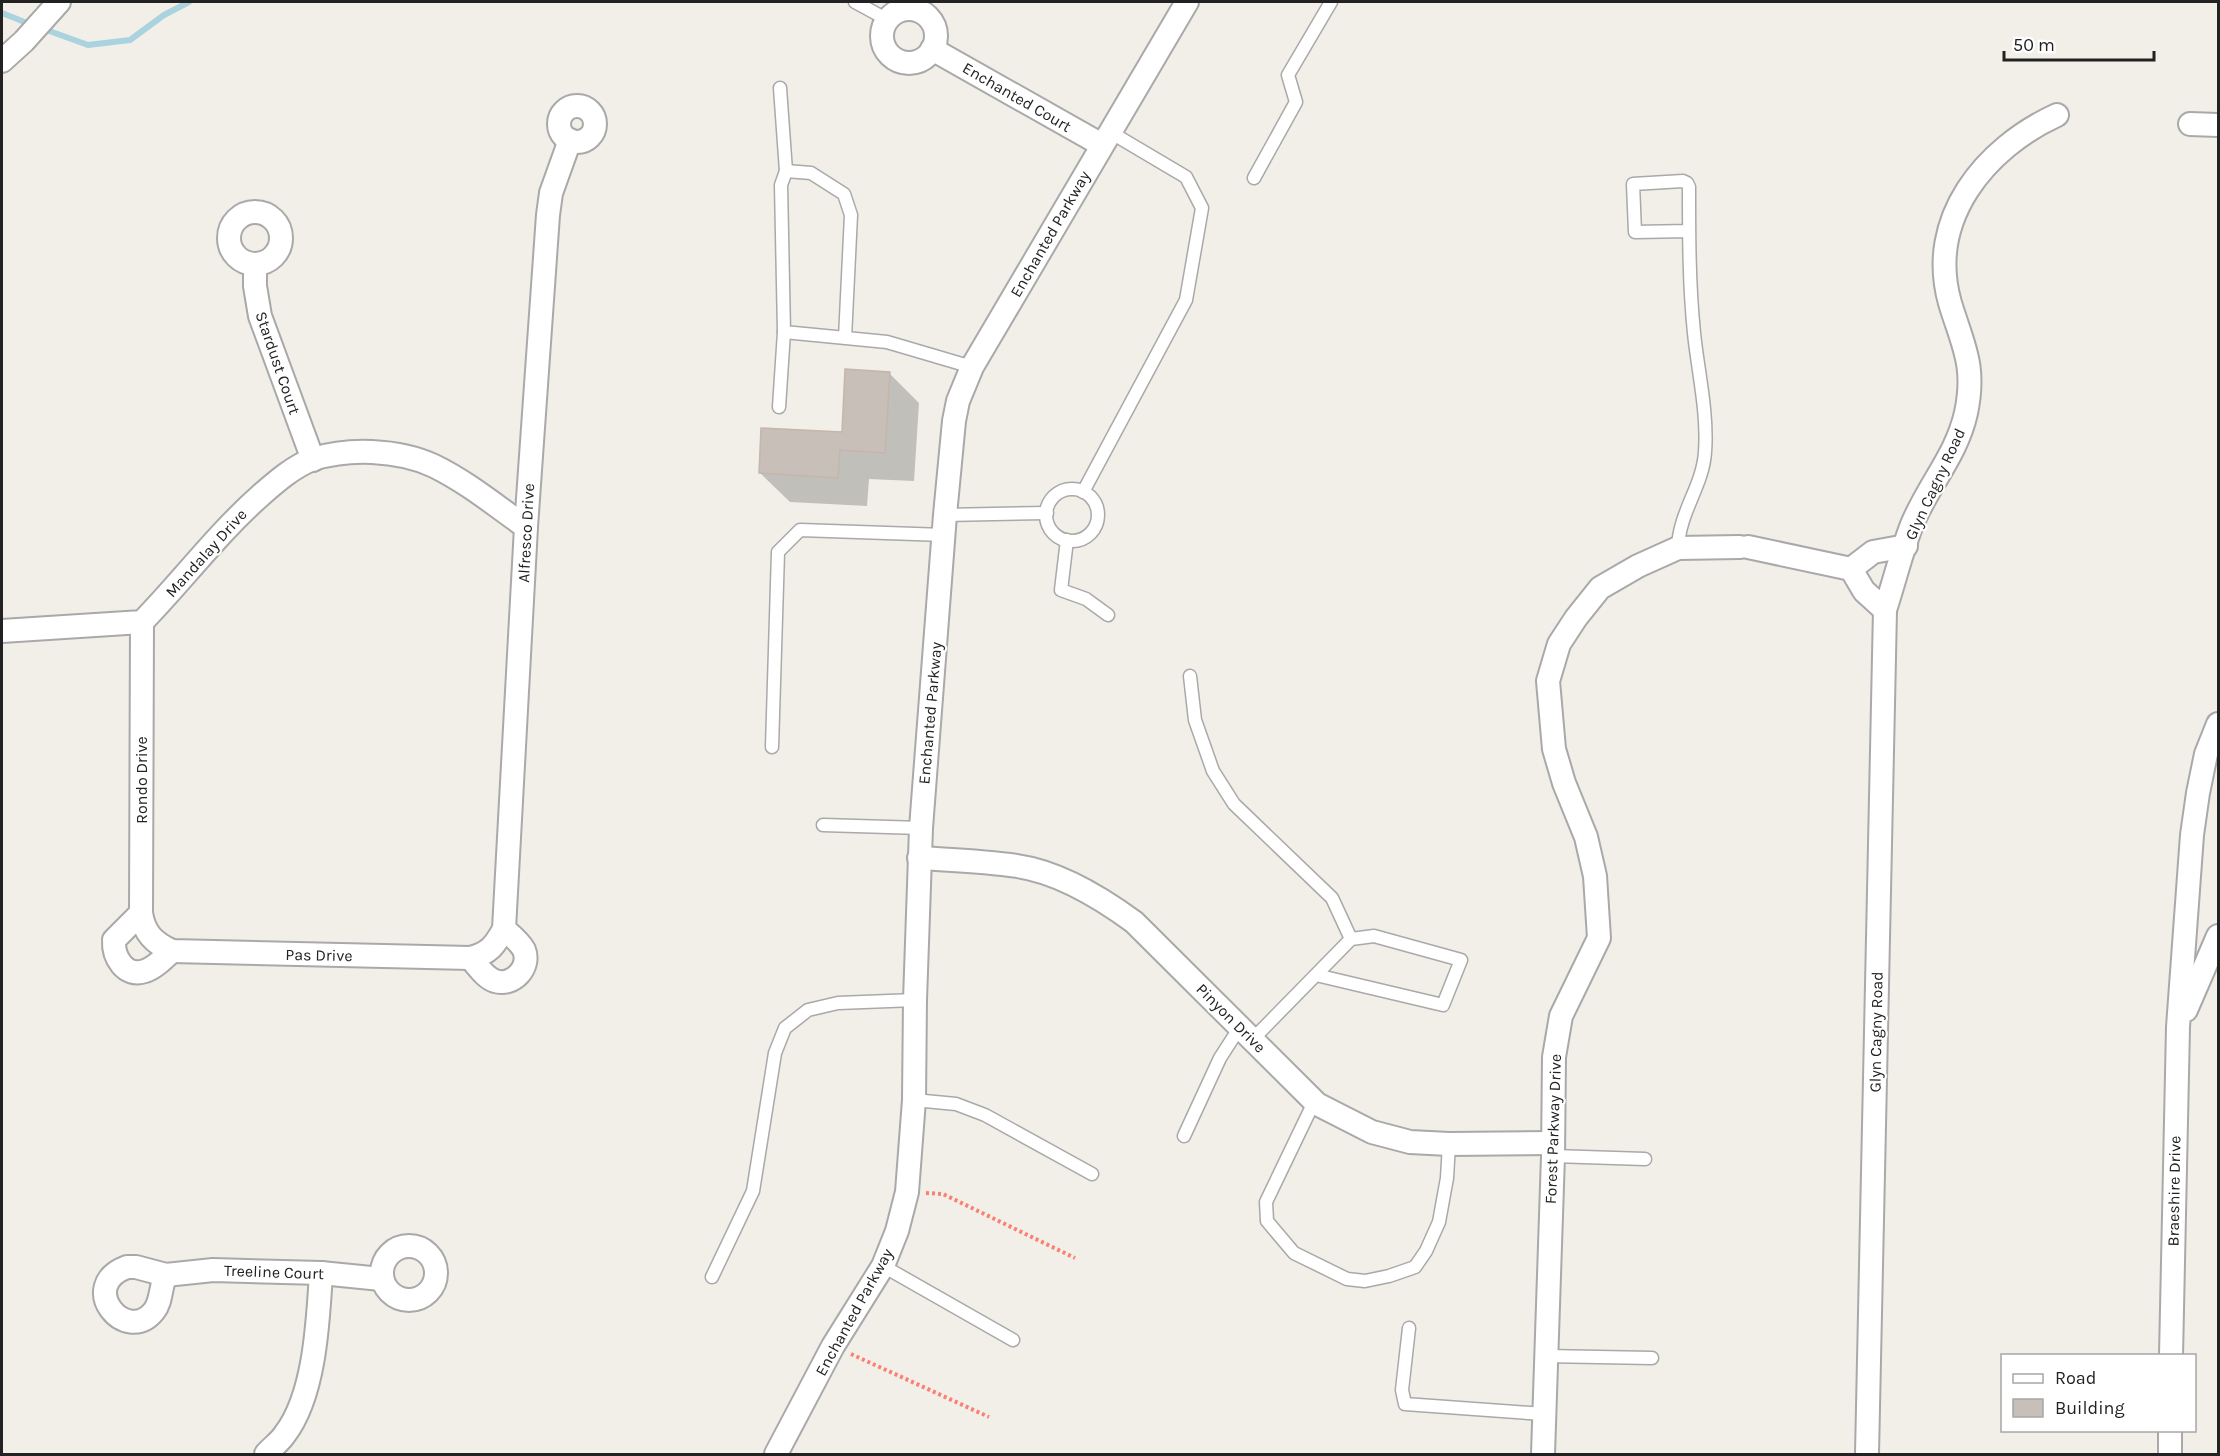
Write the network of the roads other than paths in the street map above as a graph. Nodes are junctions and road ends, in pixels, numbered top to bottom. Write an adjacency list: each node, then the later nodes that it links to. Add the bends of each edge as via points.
1 (59, 2): 8 (street)
2 (855, 2): 6 (lane)
3 (1187, 2): 13 (street, Enchanted Parkway)
4 (1331, 2): 16 (lane, via 1288,75 1296,102)
5 (916, 6): 6 (street, via 897,12); 7 (street, via 932,22)
6 (888, 20): 7 (street, via 881,36 892,57 910,63 927,56)
7 (932, 49): 13 (street, Enchanted Court)
8 (2, 62)
9 (780, 88): 15 (lane)
10 (2057, 115): 29 (street, Glyn Cagny Road, via 2000,151 1962,197 1949,227 1944,260 1949,301 1965,343 1971,375 1959,438 1927,496)
11 (2190, 124): 12 (street)
12 (2218, 125)
13 (1106, 139): 21 (street, Enchanted Parkway); 24 (lane, via 1186,177 1202,208 1186,300)
14 (570, 140): 27 (street, Alfresco Drive, via 551,193 548,215)
15 (786, 171): 19 (lane, via 781,185); 20 (lane, via 811,172 844,194 848,204 851,215)
16 (1254, 178)
17 (1689, 231): 17 (lane, via 1687,183 1633,184 1635,232); 30 (lane, via 1690,295 1705,452 1679,531)
18 (255, 265): 23 (street, Stardust Court, via 260,316)
19 (784, 332): 20 (lane); 22 (lane)
20 (845, 338): 21 (lane, via 888,342)
21 (972, 367): 26 (street, Enchanted Parkway, via 954,421)
22 (779, 407)
23 (313, 460): 27 (street, Mandalay Drive, via 350,451 392,453 432,465); 34 (street, Mandalay Drive, via 291,471 231,521)
24 (1083, 492): 25 (lane, via 1062,491 1050,502); 28 (lane, via 1096,505 1098,521 1083,539)
25 (1047, 513): 26 (lane); 28 (lane, via 1053,532)
26 (944, 525): 38 (lane, via 800,530 778,552); 40 (street, Enchanted Parkway)
27 (526, 527): 43 (street, Alfresco Drive)
28 (1067, 540): 33 (lane, via 1061,590 1086,599)
29 (1906, 546): 31 (street, Glyn Cagny Road, via 1873,552); 32 (street, Glyn Cagny Road)
30 (1678, 548): 31 (street, Forest Parkway Drive, via 1744,547); 56 (street, Forest Parkway Drive, via 1600,588 1559,644 1548,681 1554,749 1586,837 1595,876 1599,938 1561,1016 1554,1057)
31 (1851, 569): 32 (street, via 1864,591)
32 (1885, 610): 74 (street, Glyn Cagny Road)
33 (1108, 615)
34 (142, 622): 35 (street); 42 (street, Rondo Drive)
35 (2, 631)
36 (1190, 676): 45 (lane, via 1195,720 1213,771 1234,804 1332,898)
37 (2218, 724): 50 (street, Braeshire Drive, via 2206,754 2198,793)
38 (772, 747)
39 (823, 825): 40 (lane)
40 (921, 828): 41 (street, Enchanted Parkway)
41 (919, 858): 49 (street, Enchanted Parkway); 51 (street, Pinyon Drive, via 1019,866 1055,877 1107,903 1134,922)
42 (141, 913): 46 (street, Rondo Drive, via 149,936); 46 (street, via 114,940 122,966 139,973 147,971)
43 (504, 929): 47 (street, Alfresco Drive); 47 (street, via 523,947 526,957 520,973 513,979 493,981)
44 (2218, 936): 50 (street, Braeshire Drive)
45 (1351, 939): 48 (lane); 48 (lane, via 1374,936 1461,960 1443,1005)
46 (172, 951): 47 (street, Pas Drive)
47 (481, 954)
48 (1316, 975): 51 (lane)
49 (915, 1000): 52 (street, Enchanted Parkway); 62 (lane, via 838,1003 808,1010 785,1028 775,1053 753,1191)
50 (2178, 1028): 66 (street, Braeshire Drive)
51 (1246, 1034): 53 (street, Pinyon Drive); 54 (lane, via 1220,1058)
52 (914, 1100): 58 (lane, via 956,1104 985,1115); 59 (street, Enchanted Parkway, via 908,1192)
53 (1314, 1102): 55 (street, Pinyon Drive, via 1372,1132 1410,1142); 55 (lane, via 1266,1202 1267,1221 1294,1253 1347,1279 1365,1281 1415,1267 1439,1222)
54 (1184, 1136)
55 (1449, 1144): 56 (street, Pinyon Drive)
56 (1553, 1150): 57 (lane); 67 (street, Forest Parkway Drive)
57 (1645, 1159)
58 (1092, 1174)
59 (883, 1266): 65 (lane); 72 (street, Enchanted Parkway, via 833,1346)
60 (321, 1273): 61 (street, Treeline Court, via 213,1270); 63 (street, Treeline Court); 71 (street, via 317,1329 301,1404 286,1434)
61 (166, 1275)
62 (712, 1277)
63 (381, 1279)
64 (1409, 1329): 69 (lane, via 1402,1390 1405,1404)
65 (1013, 1340)
66 (2171, 1354)
67 (1545, 1356): 68 (lane); 69 (street, Forest Parkway Drive)
68 (1653, 1358)
69 (1543, 1414): 73 (street, Forest Parkway Drive)
70 (2170, 1432): 75 (street)
71 (266, 1455)
72 (776, 1455)
73 (1543, 1455)
74 (1867, 1455)
75 (2170, 1455)

